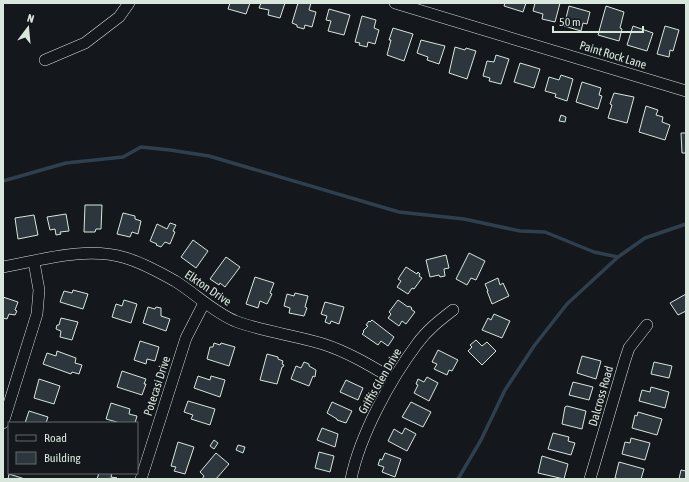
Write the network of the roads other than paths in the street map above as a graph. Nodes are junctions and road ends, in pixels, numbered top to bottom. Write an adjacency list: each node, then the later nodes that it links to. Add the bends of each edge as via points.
1 (128, 3): 3 (street, via 119,17 85,43)
2 (395, 3): 4 (street, Paint Rock Lane)
3 (45, 60)
4 (686, 91)
5 (34, 262): 6 (street, Elkton Drive); 7 (street, Elkton Drive, via 84,254 124,257 158,271); 11 (street, via 39,290 37,314)
6 (3, 267)
7 (204, 304): 10 (street, Elkton Drive, via 250,326 344,352); 12 (street, Potecasi Drive, via 186,338)
8 (453, 310): 10 (street, Griffis Glen Drive, via 417,343)
9 (647, 325): 14 (street, Dalcross Road, via 629,348)
10 (394, 379): 13 (street, Griffis Glen Drive, via 370,424 355,459)
11 (3, 423)
12 (141, 479)
13 (351, 479)
14 (590, 479)

